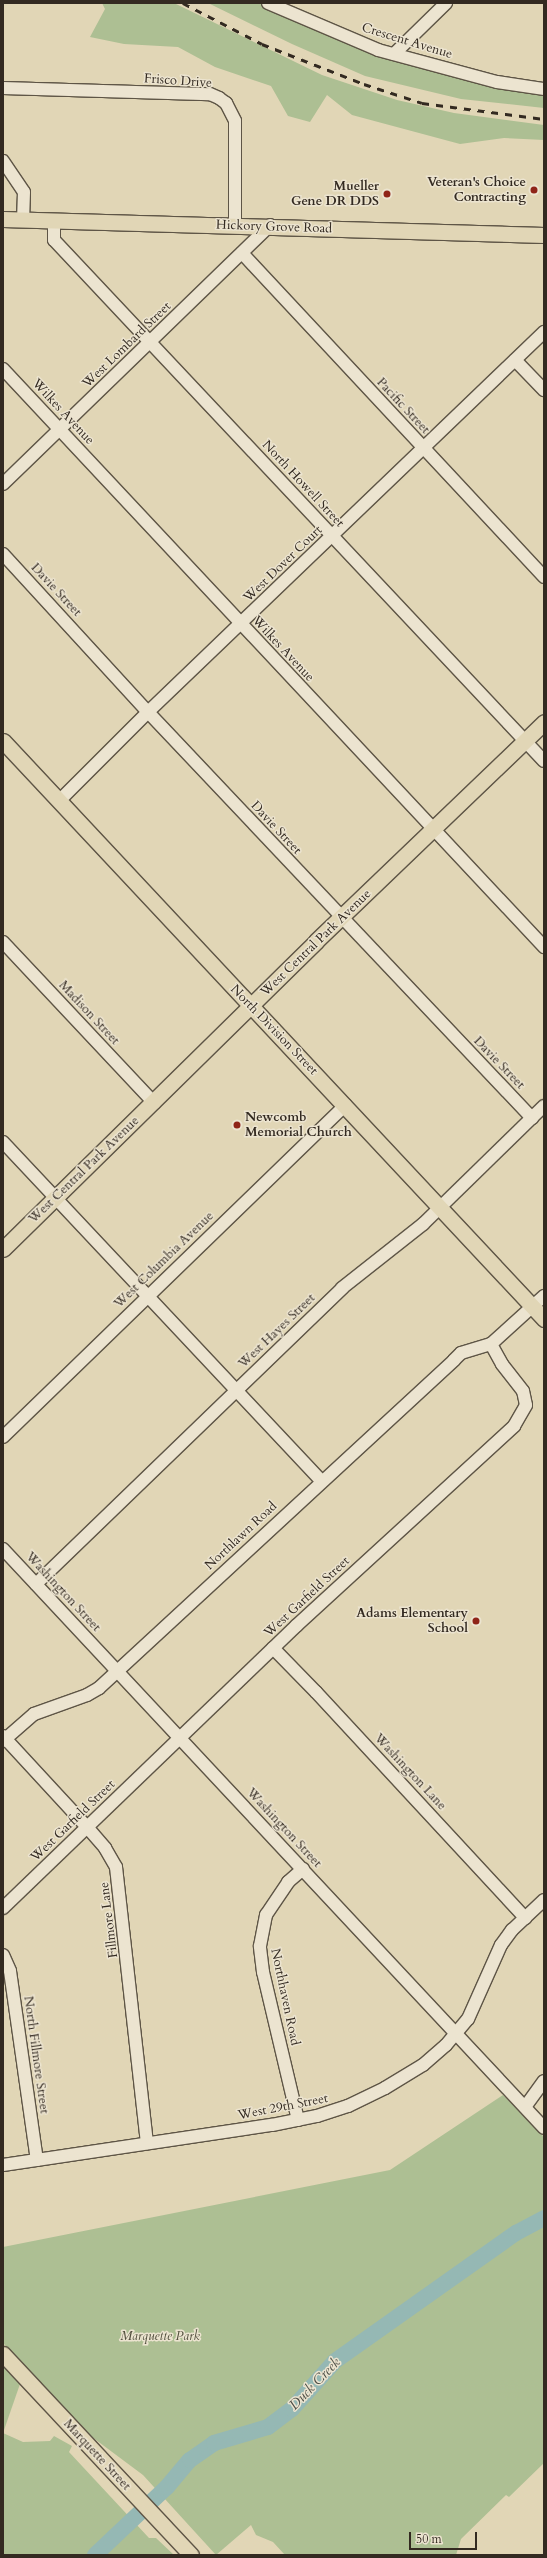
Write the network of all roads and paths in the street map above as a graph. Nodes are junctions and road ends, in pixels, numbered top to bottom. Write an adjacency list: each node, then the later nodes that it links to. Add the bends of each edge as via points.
1 (268, 3): 3 (street, Crescent Avenue)
2 (446, 3): 3 (street)
3 (394, 54): 4 (street, Crescent Avenue, via 497,82)
4 (543, 87)
5 (3, 88): 9 (street, Frisco Drive, via 210,94 219,98 226,103 235,121)
6 (3, 160): 8 (street, via 24,192)
7 (54, 221): 8 (main road, Hickory Grove Road); 9 (main road, Hickory Grove Road); 14 (street, North Howell Street, via 54,240)
8 (10, 222)
9 (235, 224): 10 (main road, Hickory Grove Road)
10 (270, 225): 11 (main road, Hickory Grove Road); 12 (street, West Lombard Street)
11 (544, 234)
12 (242, 253): 14 (street, West Lombard Street); 19 (street, Pacific Street)
13 (544, 332): 15 (street, West Dover Court)
14 (151, 341): 18 (street, West Lombard Street); 21 (street, North Howell Street)
15 (515, 360): 17 (street); 19 (street, West Dover Court)
16 (3, 369): 18 (street, Wilkes Avenue)
17 (544, 390)
18 (60, 428): 20 (street, West Lombard Street); 24 (street, Wilkes Avenue)
19 (424, 448): 21 (street, West Dover Court); 23 (street, Pacific Street)
20 (3, 484)
21 (332, 536): 24 (street, West Dover Court); 28 (street, North Howell Street)
22 (3, 554): 25 (street, Davie Street)
23 (544, 577)
24 (240, 624): 25 (street, West Dover Court); 31 (street, Wilkes Avenue)
25 (148, 712): 30 (street, West Dover Court); 32 (street, Davie Street)
26 (544, 722): 28 (main road, West Central Park Avenue)
27 (3, 741): 30 (main road, North Division Street)
28 (524, 741): 29 (street, North Howell Street); 31 (main road, West Central Park Avenue)
29 (544, 761)
30 (60, 801): 35 (main road, North Division Street)
31 (433, 829): 32 (main road, West Central Park Avenue); 34 (street, Wilkes Avenue)
32 (341, 917): 35 (main road, West Central Park Avenue); 39 (street, Davie Street)
33 (3, 942): 36 (street, Madison Street)
34 (544, 947)
35 (251, 1007): 36 (main road, West Central Park Avenue); 37 (main road, North Division Street)
36 (154, 1102): 41 (main road, West Central Park Avenue)
37 (346, 1105): 42 (main road, North Division Street); 44 (street, West Columbia Avenue)
38 (544, 1106): 39 (street, West Hayes Street)
39 (532, 1118): 42 (street, West Hayes Street)
40 (3, 1142): 41 (street)
41 (56, 1198): 43 (main road, West Central Park Avenue); 44 (street)
42 (440, 1207): 46 (main road, North Division Street); 49 (street, West Hayes Street, via 398,1246 342,1288)
43 (3, 1249)
44 (148, 1296): 49 (street); 50 (street, West Columbia Avenue)
45 (544, 1296): 46 (street)
46 (532, 1307): 47 (main road, North Division Street); 48 (street)
47 (544, 1319)
48 (492, 1344): 51 (street, Northlawn Road, via 462,1353); 54 (street, West Garfield Street, via 502,1364 523,1391 526,1404 514,1426)
49 (236, 1390): 51 (street); 53 (street, West Hayes Street)
50 (3, 1437)
51 (321, 1481): 55 (street, Northlawn Road)
52 (3, 1549): 53 (street, Washington Street)
53 (36, 1584): 55 (street, Washington Street)
54 (273, 1648): 57 (street, West Garfield Street); 62 (street, Washington Lane)
55 (117, 1671): 56 (street, Northlawn Road, via 87,1695 34,1714); 57 (street, Washington Street)
56 (4, 1738): 58 (street, Fillmore Lane)
57 (180, 1738): 58 (street, West Garfield Street); 59 (street, Washington Street)
58 (87, 1827): 61 (street, West Garfield Street); 69 (street, Fillmore Lane, via 105,1848 116,1867)
59 (303, 1869): 64 (street, Washington Street); 67 (street, Northhaven Road, via 288,1882 266,1915 260,1946)
60 (544, 1900): 62 (street, West 29th Street)
61 (3, 1908)
62 (525, 1918): 64 (street, West 29th Street, via 500,1945 468,2019)
63 (3, 1955): 70 (street, North Fillmore Street, via 10,1971)
64 (456, 2032): 66 (street, Washington Street); 67 (street, West 29th Street, via 423,2065 385,2088 348,2106)
65 (544, 2081): 66 (street)
66 (525, 2107): 68 (street, Washington Street)
67 (298, 2120): 69 (street, West 29th Street)
68 (544, 2128)
69 (147, 2143): 70 (street, West 29th Street)
70 (37, 2160): 71 (street, West 29th Street)
71 (3, 2165)
72 (3, 2354): 73 (main road, Marquette Street)
73 (191, 2555)

